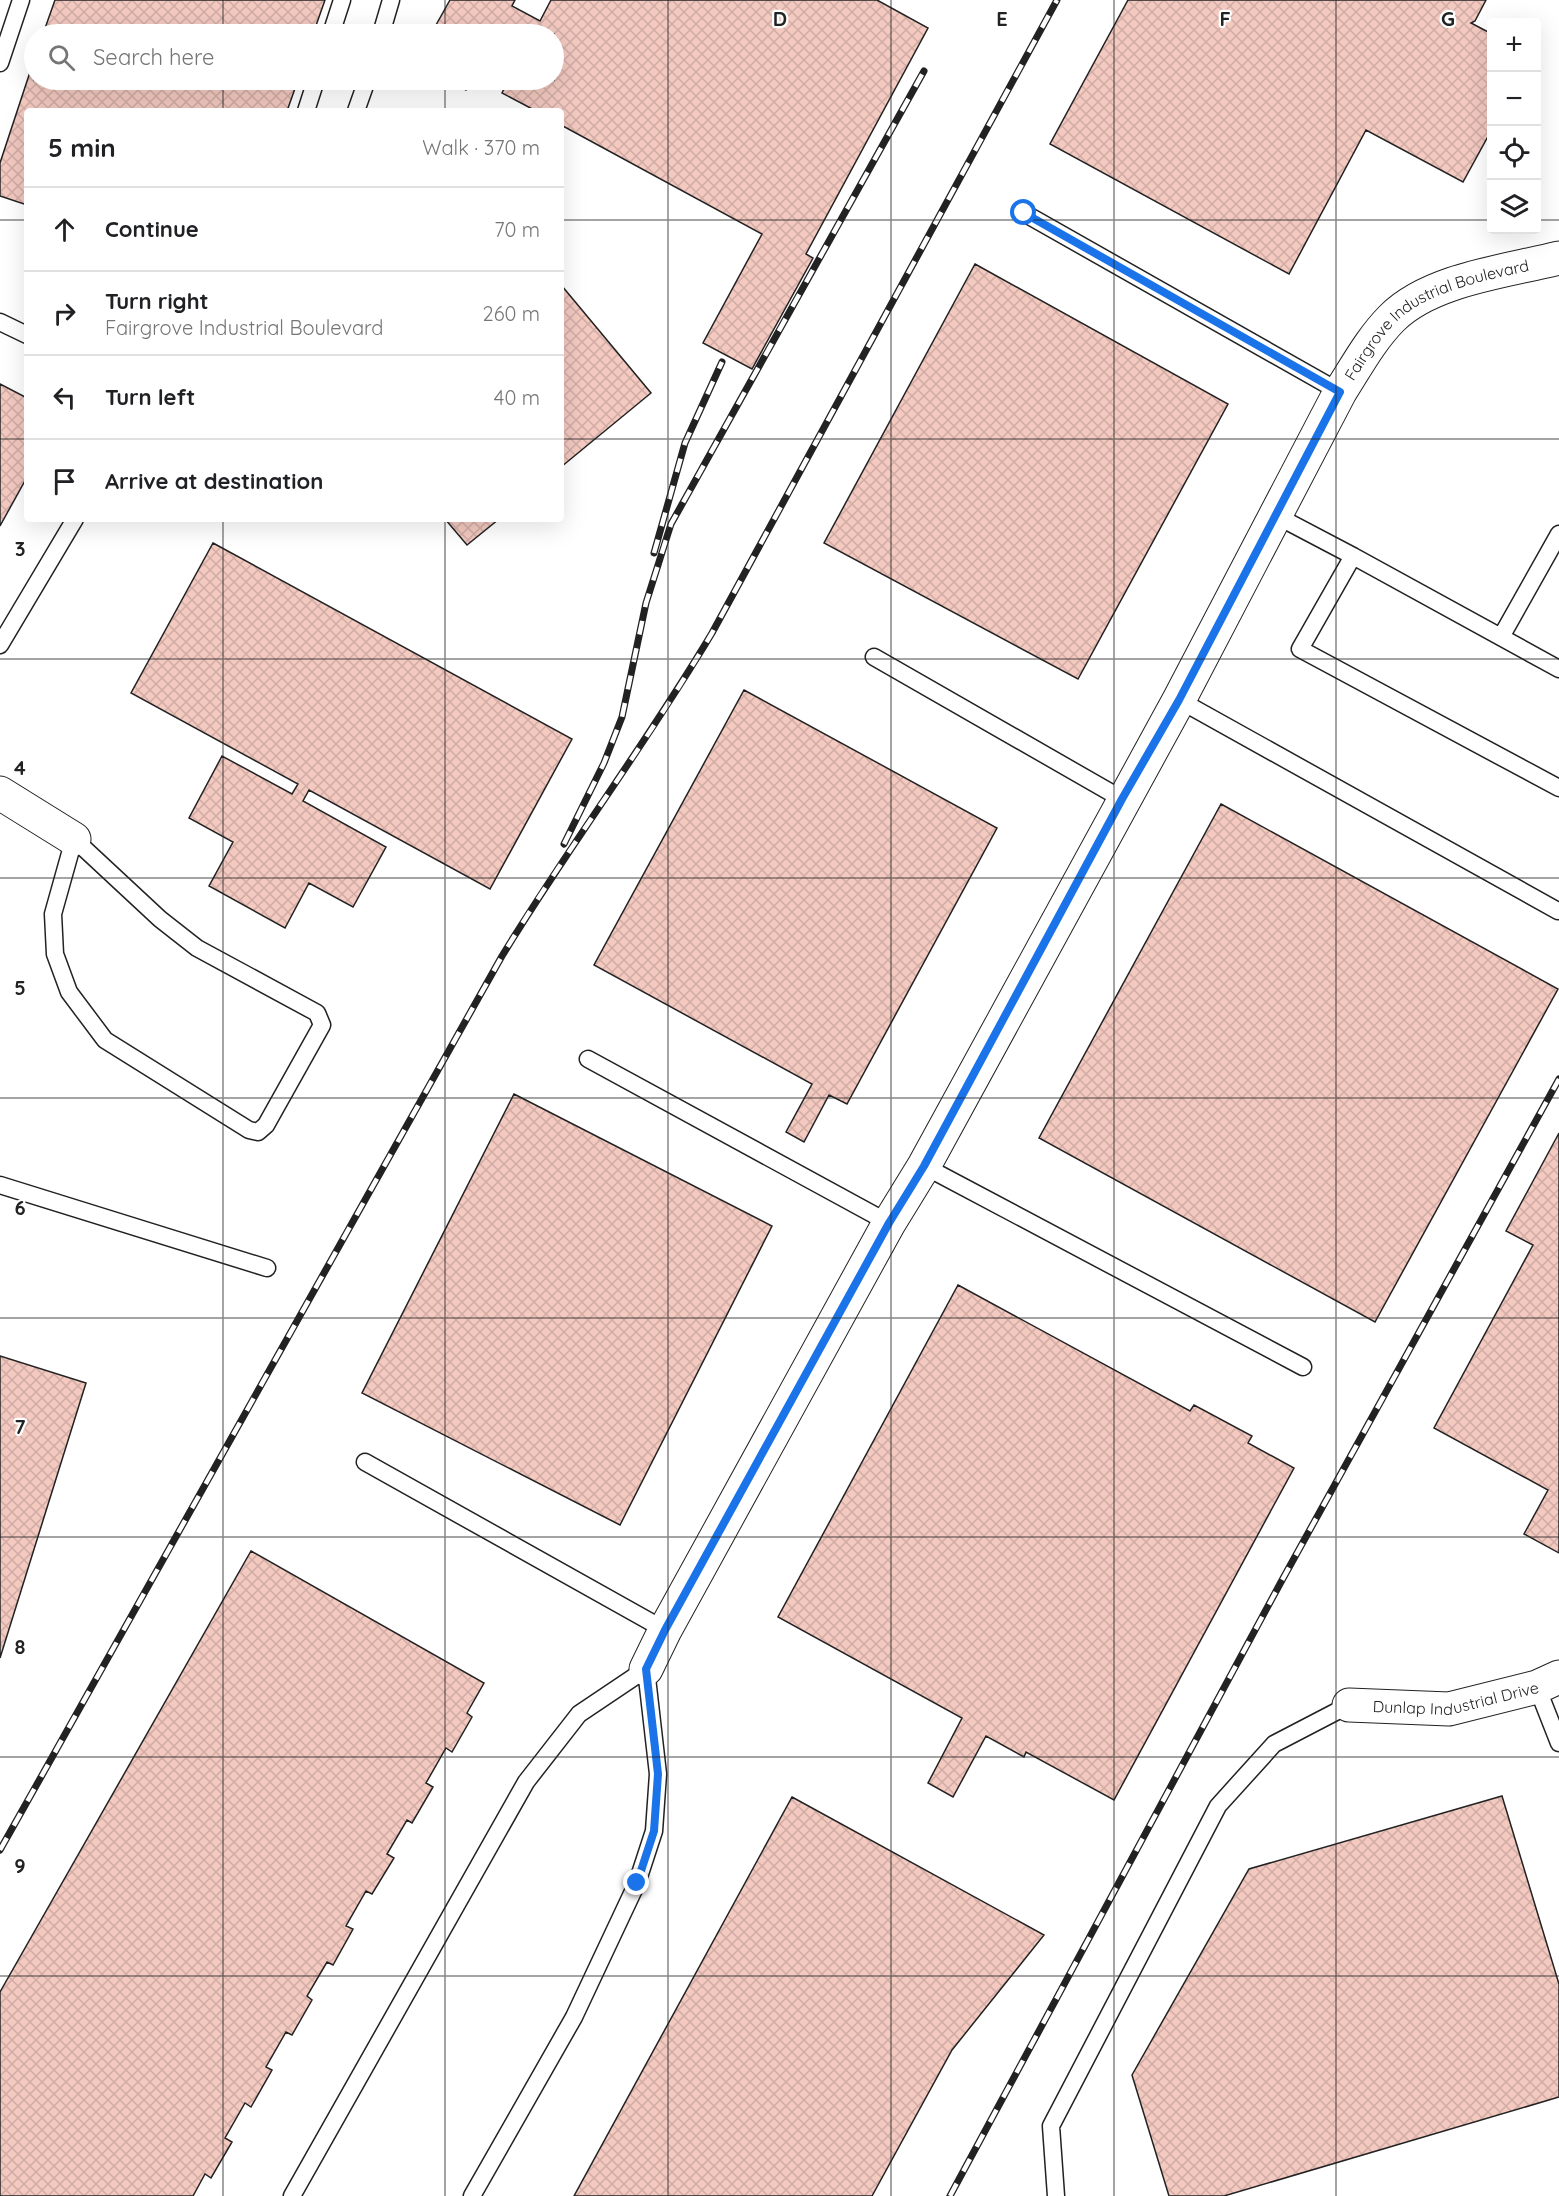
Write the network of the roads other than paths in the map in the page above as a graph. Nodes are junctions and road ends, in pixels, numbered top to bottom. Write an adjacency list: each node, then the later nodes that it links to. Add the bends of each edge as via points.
1 (21, 0): 6 (lane)
2 (342, 0): 4 (lane)
3 (391, 0): 5 (lane)
4 (334, 24)
5 (384, 24)
6 (0, 63)
7 (313, 90): 9 (lane)
8 (363, 90): 10 (lane)
9 (307, 108)
10 (357, 108)
11 (1024, 213): 15 (lane)
12 (1559, 258): 15 (street, Fairgrove Industrial Boulevard, via 1458,282 1420,298 1387,324)
13 (0, 322): 14 (lane)
14 (24, 334)
15 (1340, 392): 16 (street, Fairgrove Industrial Boulevard)
16 (1275, 515): 19 (lane); 24 (street, Fairgrove Industrial Boulevard)
17 (73, 522): 21 (lane)
18 (1559, 534): 20 (lane)
19 (1353, 556): 20 (lane); 25 (lane, via 1300,650)
20 (1501, 637): 23 (lane)
21 (0, 645)
22 (874, 657): 27 (lane)
23 (1559, 669)
24 (1179, 700): 27 (street, Fairgrove Industrial Boulevard); 29 (lane)
25 (1559, 788)
26 (0, 793): 28 (street)
27 (1122, 799): 31 (street, Fairgrove Industrial Boulevard)
28 (74, 839): 28 (lane, via 196,948 321,1019 322,1025 266,1125 258,1132 105,1041 69,992 55,954 53,914)
29 (1558, 911)
30 (588, 1059): 33 (lane)
31 (924, 1166): 33 (street, Fairgrove Industrial Boulevard); 35 (lane)
32 (0, 1185): 34 (lane)
33 (889, 1223): 37 (street, Fairgrove Industrial Boulevard)
34 (267, 1268)
35 (1303, 1367)
36 (365, 1462): 37 (lane)
37 (665, 1630): 38 (street, Fairgrove Industrial Boulevard)
38 (646, 1669): 42 (lane, via 579,1714 526,1782); 43 (lane, via 658,1774 654,1831 637,1883 574,2017)
39 (1548, 1682): 40 (street, Dunlap Industrial Drive, via 1449,1709); 41 (lane)
40 (1349, 1705): 44 (lane, via 1274,1744 1218,1806 1051,2126)
41 (1559, 1743)
42 (292, 2196)
43 (472, 2196)
44 (1056, 2196)

